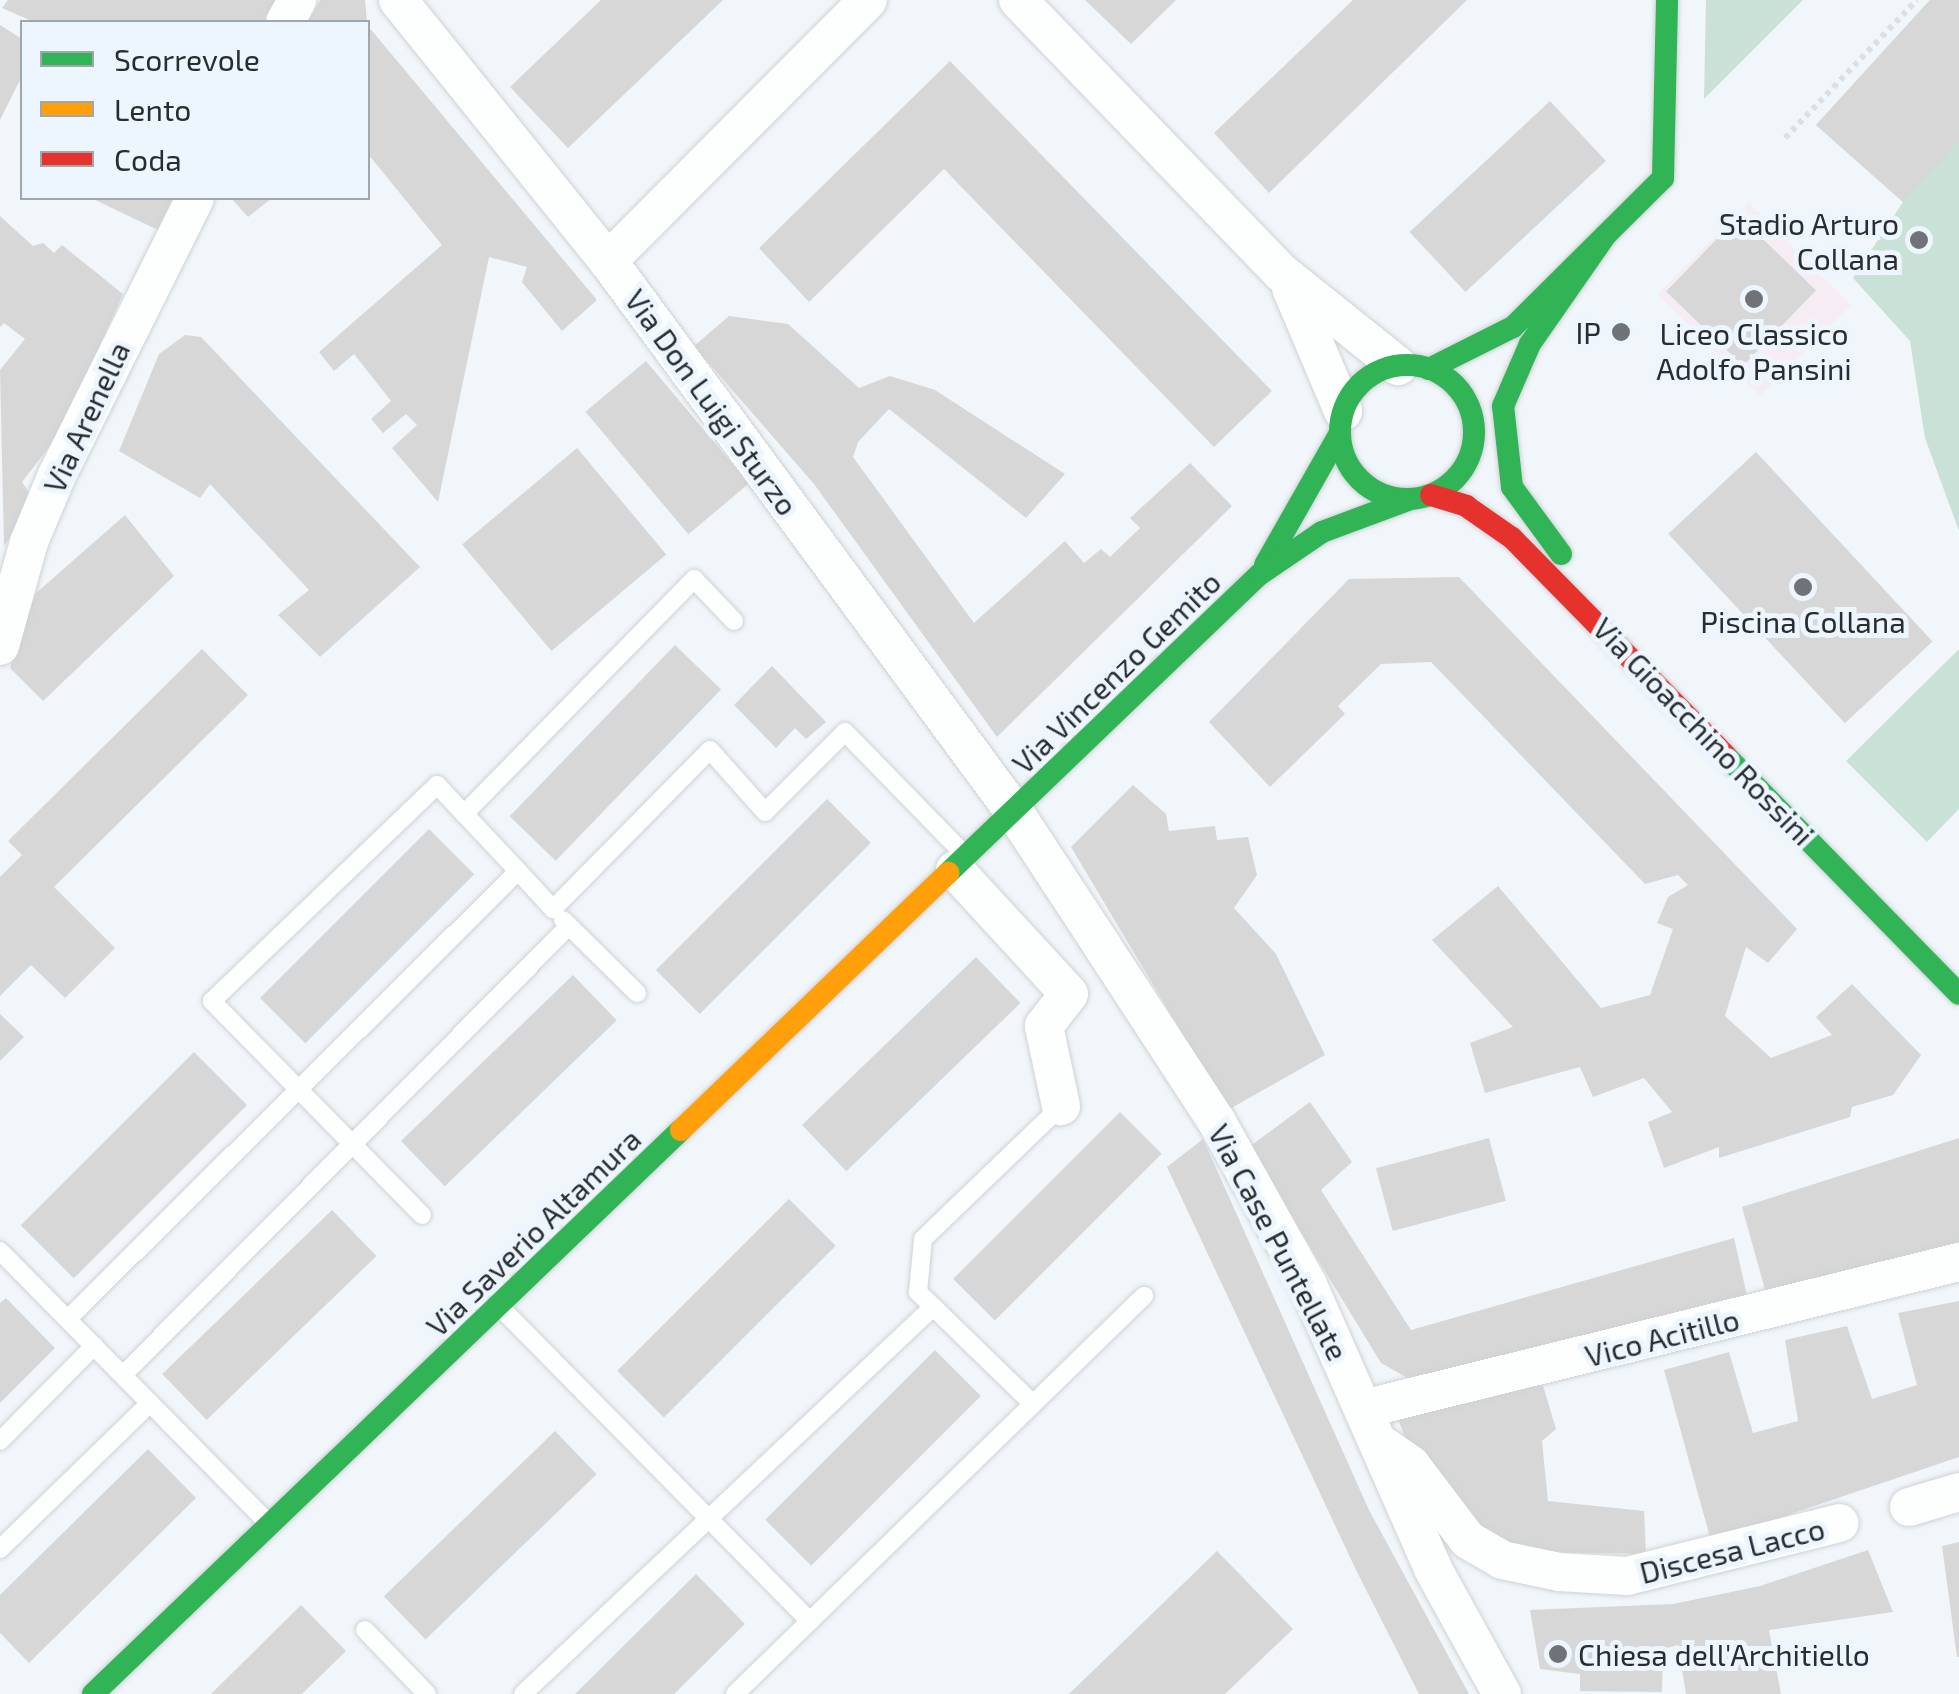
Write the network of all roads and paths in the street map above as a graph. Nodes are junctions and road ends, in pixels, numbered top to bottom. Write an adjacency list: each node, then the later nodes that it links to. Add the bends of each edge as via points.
1 (398, 0): 9 (street, Via Don Luigi Sturzo)
2 (868, 0): 9 (street)
3 (1018, 0): 10 (street)
4 (1667, 0): 8 (main road, via 1666,164 1659,183)
5 (1917, 0): 6 (path)
6 (1786, 138)
7 (194, 200): 16 (street, Via Arenella, via 56,475)
8 (1605, 236): 11 (main road, via 1513,327); 17 (main road, via 1530,344 1503,406 1512,487)
9 (608, 260): 18 (street, Via Don Luigi Sturzo)
10 (1282, 273): 11 (street); 12 (street, via 1314,332)
11 (1414, 368): 12 (main road, via 1367,378); 13 (main road, via 1465,398 1473,420 1466,466)
12 (1341, 422): 13 (main road, via 1353,472 1369,487); 14 (main road, Via Vincenzo Gemito)
13 (1420, 498): 14 (main road, Via Vincenzo Gemito, via 1322,532); 17 (main road, Via Gioacchino Rossini, via 1466,506 1512,538)
14 (1259, 575): 18 (main road, Via Vincenzo Gemito)
15 (734, 621): 19 (lane, via 694,579)
16 (0, 646)
17 (1666, 690): 25 (main road, Via Gioacchino Rossini)
18 (1015, 813): 20 (main road, Via Saverio Altamura); 40 (street, Via Case Puntellate, via 1217,1122 1308,1284)
19 (464, 814): 21 (lane); 26 (lane, via 437,785 212,1001)
20 (961, 864): 22 (lane, via 845,732 765,812 710,750); 27 (street, via 1069,994 1044,1026); 33 (main road, Via Saverio Altamura)
21 (518, 872): 22 (lane); 26 (lane)
22 (552, 909): 23 (lane)
23 (570, 926): 24 (lane); 28 (lane)
24 (637, 994)
25 (1959, 994)
26 (297, 1088): 28 (lane); 35 (lane)
27 (1061, 1106): 34 (lane, via 923,1239 918,1292)
28 (351, 1142): 29 (lane); 37 (lane)
29 (422, 1214)
30 (0, 1251): 35 (lane)
31 (1959, 1262): 40 (street, Vico Acitillo)
32 (1144, 1296): 39 (lane)
33 (499, 1306): 44 (lane); 46 (main road, Via Saverio Altamura)
34 (933, 1307): 39 (lane); 44 (lane)
35 (68, 1319): 36 (lane)
36 (94, 1346): 37 (lane); 41 (lane)
37 (123, 1376): 38 (lane)
38 (150, 1403): 46 (lane); 47 (lane)
39 (1033, 1404): 48 (lane)
40 (1370, 1424): 45 (street, Discesa Lacco, via 1412,1465 1468,1540 1502,1560 1627,1576); 54 (street, Via Case Puntellate, via 1433,1569)
41 (0, 1440)
42 (1959, 1492): 43 (street)
43 (1908, 1507)
44 (706, 1517): 48 (lane); 52 (lane)
45 (1840, 1524)
46 (270, 1525): 50 (main road, Via Saverio Altamura)
47 (0, 1549)
48 (810, 1621): 53 (lane)
49 (366, 1630): 51 (lane)
50 (93, 1694)
51 (427, 1694)
52 (523, 1694)
53 (735, 1694)
54 (1502, 1694)

